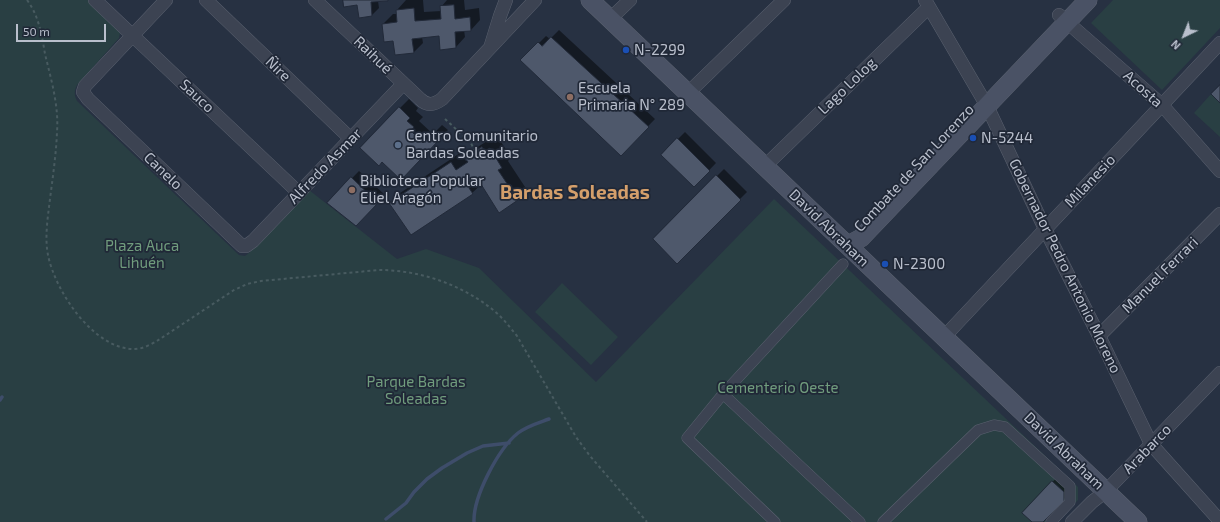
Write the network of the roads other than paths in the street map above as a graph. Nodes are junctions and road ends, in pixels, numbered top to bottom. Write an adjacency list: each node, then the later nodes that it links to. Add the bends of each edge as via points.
1 (95, 0): 15 (street, Sauco)
2 (166, 0): 15 (street)
3 (206, 0): 22 (street, Ñire)
4 (315, 0): 18 (street, Raihué)
5 (506, 0): 17 (street)
6 (535, 0): 17 (street)
7 (590, 0): 14 (main road, David Abraham)
8 (630, 0): 14 (street)
9 (784, 0): 19 (street)
10 (1074, 0): 13 (main road, Combate de San Lorenzo)
11 (1088, 0): 13 (main road, Combate de San Lorenzo)
12 (927, 3): 20 (street, Gobernador Pedro Antonio Moreno); 23 (street, Lago Lolog)
13 (1063, 18): 20 (main road, Combate de San Lorenzo); 21 (street, Acosta)
14 (610, 19): 19 (main road, David Abraham)
15 (133, 35): 25 (street, Sauco); 29 (street, Canelo, via 85,86 83,92 239,244)
16 (1220, 43): 21 (street, Milanesio)
17 (490, 47): 18 (street, Raihué, via 437,103 423,102)
18 (403, 84): 22 (street, Alfredo Asmar)
19 (688, 93): 23 (main road, David Abraham)
20 (984, 101): 27 (street, Gobernador Pedro Antonio Moreno); 28 (main road, Combate de San Lorenzo, via 854,231)
21 (1162, 105): 24 (street, Acosta); 27 (street, Milanesio)
22 (351, 139): 25 (street, Alfredo Asmar)
23 (765, 166): 28 (main road, David Abraham)
24 (1220, 171)
25 (299, 193): 29 (street, Alfredo Asmar)
26 (1220, 214): 31 (street, Manuel Ferrari)
27 (1045, 229): 31 (street, Gobernador Pedro Antonio Moreno); 32 (street, Milanesio)
28 (848, 245): 32 (main road, David Abraham)
29 (246, 246)
30 (842, 264): 34 (street)
31 (1100, 336): 35 (street, Gobernador Pedro Antonio Moreno)
32 (944, 337): 36 (main road, David Abraham)
33 (1220, 373): 35 (street, Arabarco)
34 (724, 394): 38 (street, via 687,438); 39 (street)
35 (1152, 444): 36 (street, Arabarco); 37 (street, Gobernador Pedro Antonio Moreno)
36 (1106, 491): 42 (street, Arabarco); 43 (main road, David Abraham)
37 (1220, 521)
38 (775, 522)
39 (860, 522)
40 (884, 522): 41 (street, via 978,430 994,425 1005,427 1070,486 1070,502)
41 (1051, 522)
42 (1072, 522)
43 (1138, 522)

